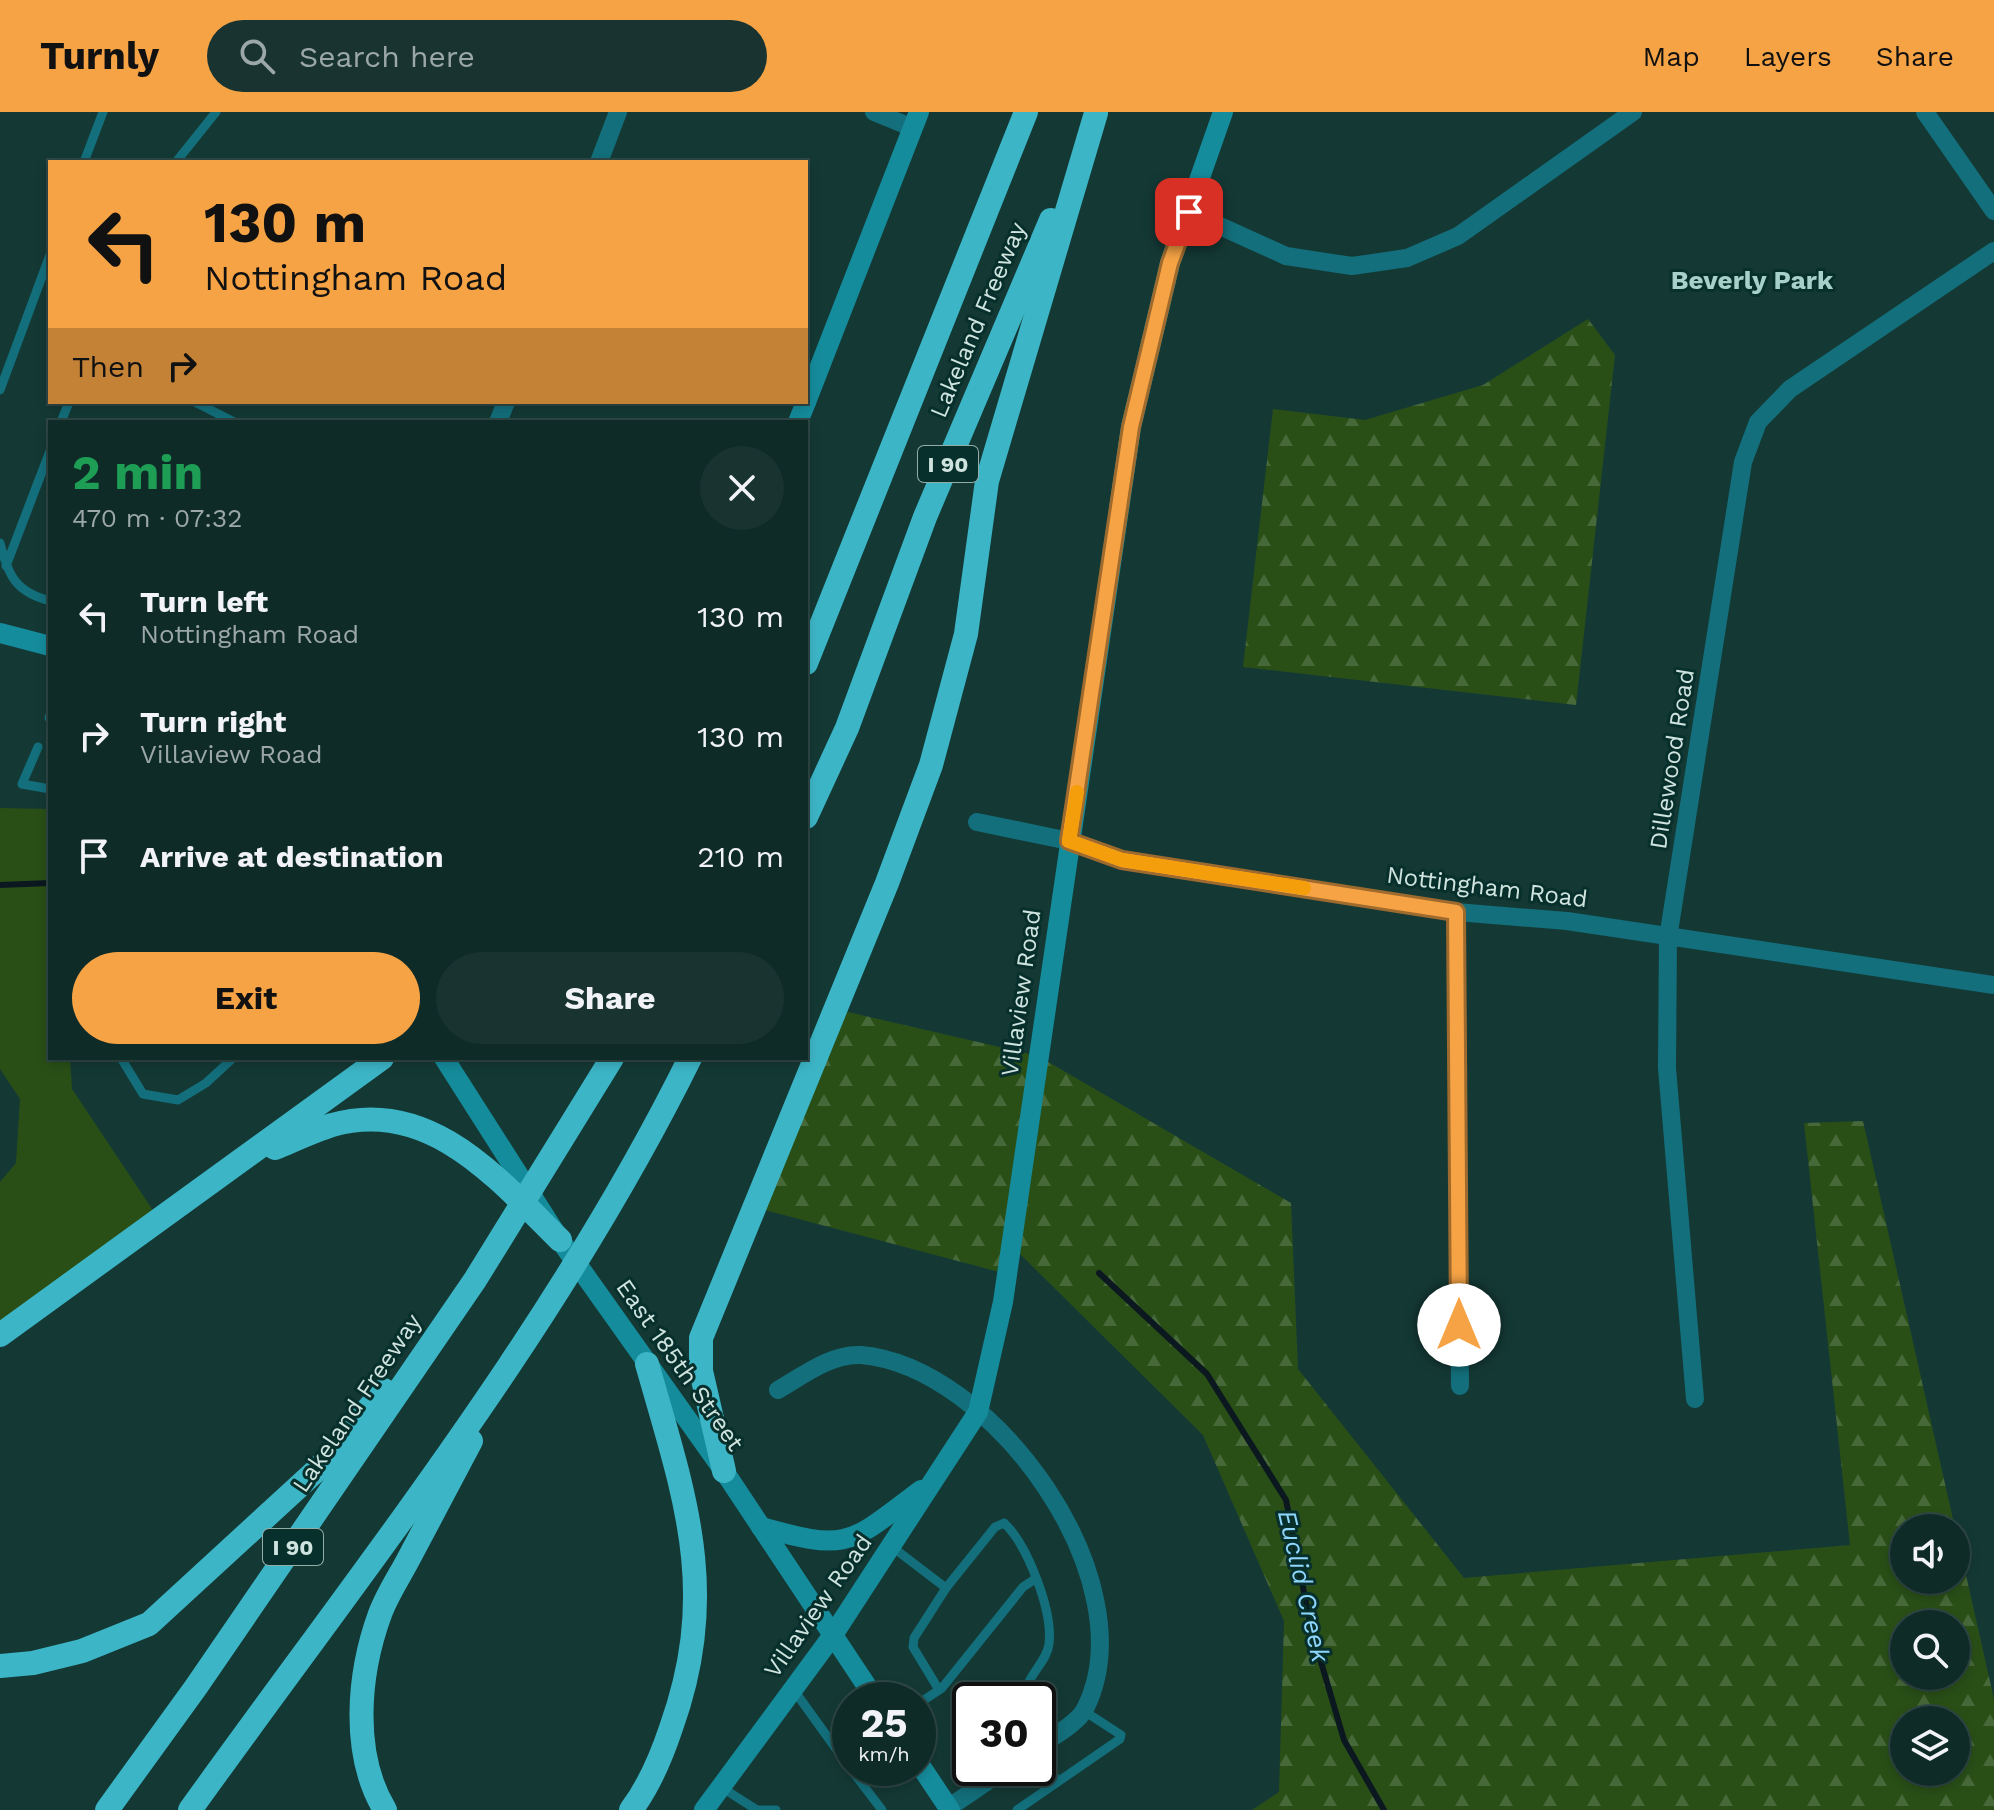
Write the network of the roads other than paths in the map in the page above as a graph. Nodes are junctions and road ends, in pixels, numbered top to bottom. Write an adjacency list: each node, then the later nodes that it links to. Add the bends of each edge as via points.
1 (103, 112): 11 (lane)
2 (216, 112): 12 (lane)
3 (618, 112): 13 (street)
4 (874, 112): 10 (street)
5 (1026, 112): 28 (highway, Lakeland Freeway / I 90)
6 (1223, 112): 15 (street, Villaview Road)
7 (1633, 112): 15 (street, via 1458,236 1407,258 1352,266 1286,256)
8 (1925, 112): 14 (street)
9 (1096, 113): 31 (highway, Lakeland Freeway / I 90, via 925,517 847,728); 53 (highway, via 987,481 966,634 931,765 701,1338 701,1371)
10 (916, 120): 19 (street)
11 (85, 160)
12 (178, 160)
13 (600, 160)
14 (1994, 211)
15 (1189, 212): 33 (street, Villaview Road, via 1170,263 1131,427)
16 (1994, 251): 35 (street, Dillewood Road, via 1790,389 1758,422 1743,462)
17 (48, 260): 18 (lane)
18 (0, 390)
19 (808, 397)
20 (199, 404): 21 (lane)
21 (230, 420)
22 (48, 456): 24 (lane)
23 (0, 543): 24 (lane)
24 (6, 566): 25 (lane, via 15,585)
25 (48, 600)
26 (0, 633): 27 (street)
27 (46, 646)
28 (808, 658)
29 (38, 747): 30 (lane, via 22,784)
30 (48, 789)
31 (808, 813)
32 (977, 822): 33 (street, Nottingham Road)
33 (1069, 841): 34 (street, Nottingham Road, via 1122,860); 52 (street, Villaview Road, via 1003,1302)
34 (1456, 912): 35 (street, Nottingham Road, via 1567,921); 49 (street)
35 (1668, 938): 36 (street, Nottingham Road); 51 (street, Dillewood Road, via 1667,1068)
36 (1994, 985)
37 (122, 1060): 38 (lane, via 143,1094 178,1100)
38 (231, 1060)
39 (379, 1060): 43 (highway)
40 (445, 1060): 44 (street, East 185th Street)
41 (611, 1060): 45 (highway, Lakeland Freeway / I 90)
42 (689, 1060): 47 (highway, I 90, via 626,1179)
43 (243, 1160): 44 (highway, via 334,1125 383,1121 420,1129 477,1158); 46 (highway)
44 (560, 1240): 48 (street, East 185th Street)
45 (475, 1280): 60 (highway, via 320,1467 149,1624 82,1651); 76 (highway, Lakeland Freeway / I 90)
46 (0, 1335)
47 (516, 1357): 77 (highway, I 90); 78 (highway, via 380,1614 362,1711 369,1774)
48 (647, 1364): 53 (street, East 185th Street); 79 (highway, via 689,1510 698,1603 688,1682 662,1753)
49 (1460, 1386)
50 (778, 1390): 52 (street, via 819,1366 858,1355 903,1363)
51 (1695, 1399)
52 (978, 1412): 54 (street, Villaview Road); 66 (street, via 1052,1493 1093,1587 1099,1632 1095,1675)
53 (724, 1471): 55 (street, East 185th Street)
54 (933, 1481): 55 (street, via 842,1542 819,1543); 56 (street, Villaview Road)
55 (761, 1527): 59 (street, East 185th Street)
56 (891, 1546): 58 (lane); 59 (street, Villaview Road)
57 (1035, 1579): 58 (lane, via 1011,1529 1000,1522); 62 (lane, via 1046,1607 1049,1645); 64 (lane)
58 (946, 1588): 64 (lane, via 913,1647)
59 (833, 1635): 61 (street, East 185th Street); 63 (street, Villaview Road)
60 (0, 1666)
61 (864, 1682)
62 (1030, 1682)
63 (793, 1689): 68 (lane); 74 (street, Villaview Road)
64 (939, 1690): 65 (lane)
65 (936, 1692)
66 (1084, 1711): 67 (street); 70 (lane, via 1121,1735)
67 (1056, 1732)
68 (832, 1741)
69 (1056, 1777): 70 (lane)
70 (1058, 1781): 83 (lane)
71 (865, 1786): 82 (lane)
72 (933, 1786): 75 (street)
73 (981, 1786): 75 (street)
74 (721, 1787): 80 (street, Villaview Road); 81 (lane, via 757,1810)
75 (947, 1809)
76 (107, 1810)
77 (190, 1810)
78 (385, 1810)
79 (631, 1810)
80 (704, 1810)
81 (776, 1810)
82 (882, 1810)
83 (1017, 1810)

